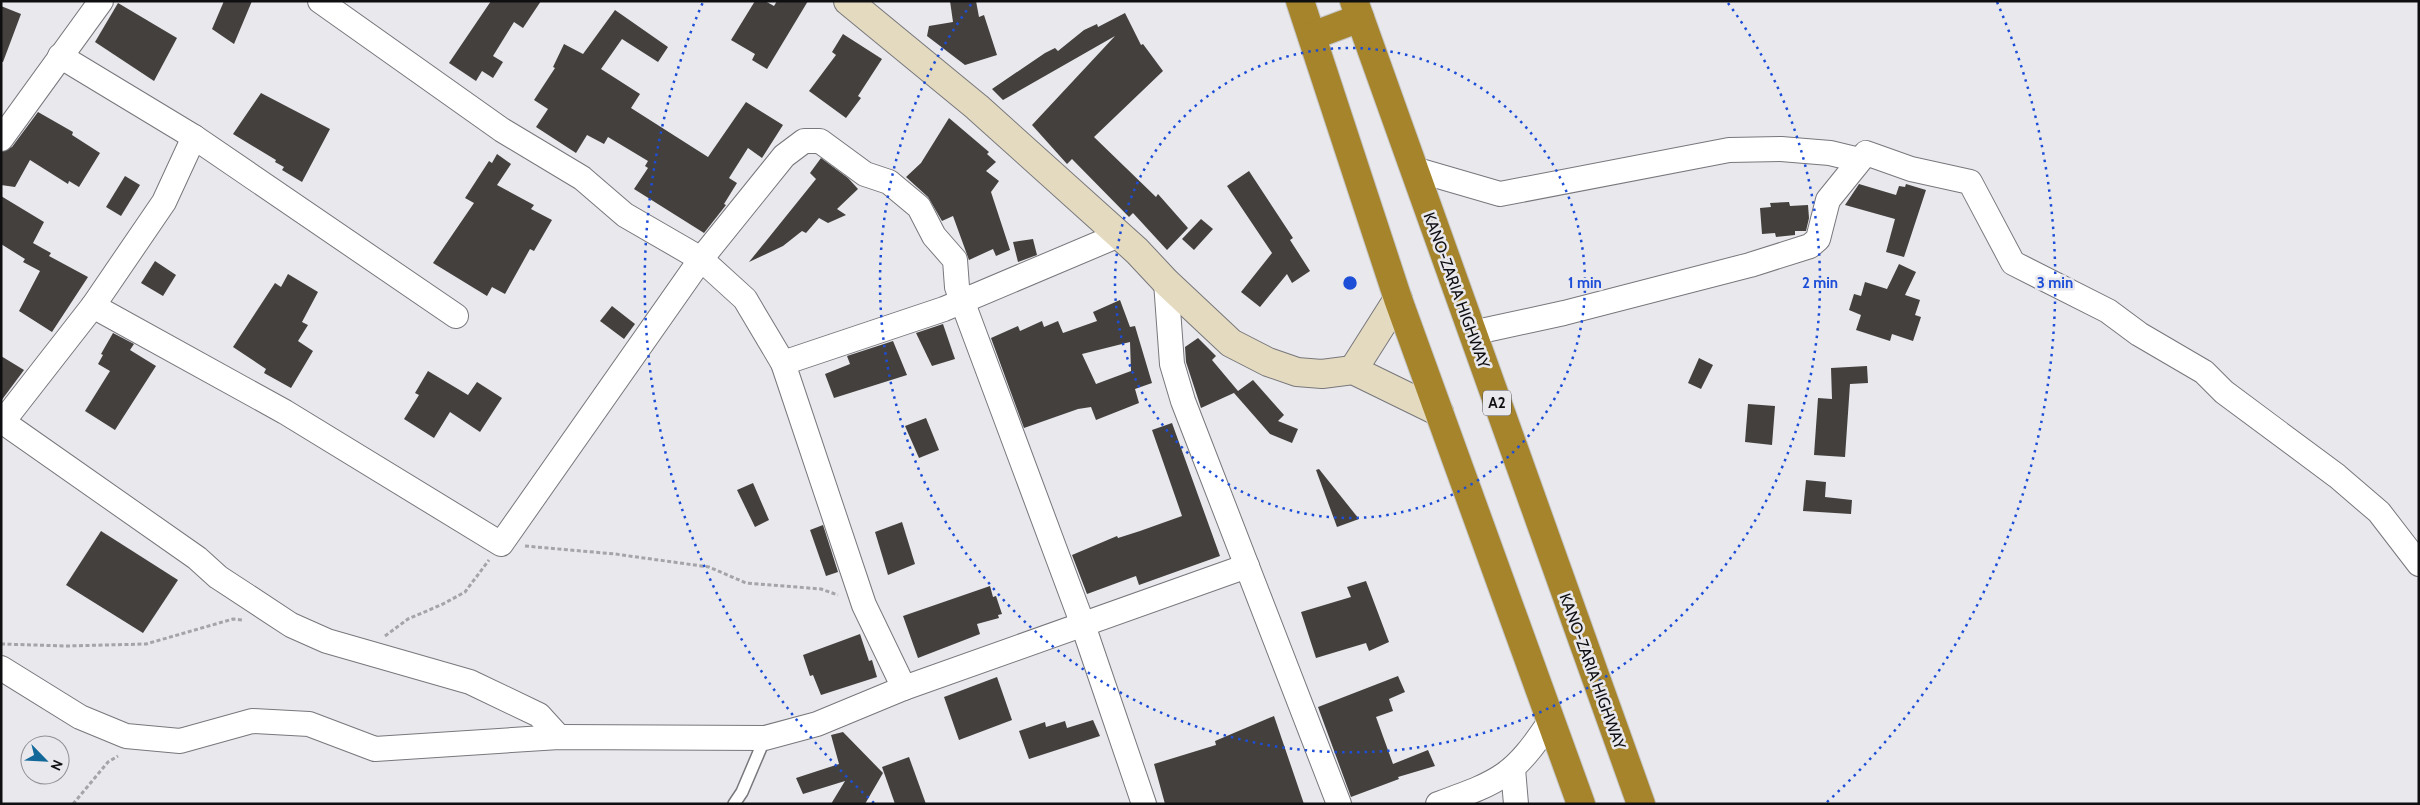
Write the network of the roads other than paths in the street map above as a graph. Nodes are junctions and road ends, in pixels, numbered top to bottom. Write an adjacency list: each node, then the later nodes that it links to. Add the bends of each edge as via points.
1 (101, 1): 7 (street)
2 (320, 1): 13 (street, via 502,130 582,178 625,215)
3 (848, 1): 12 (street, via 977,107)
4 (1300, 1): 6 (highway)
5 (1357, 10): 6 (highway); 11 (highway, KANO-ZARIA HIGHWAY / A2)
6 (1312, 36): 15 (highway)
7 (60, 56): 8 (street); 9 (street)
8 (194, 137): 17 (street, via 164,202); 18 (street)
9 (1, 139)
10 (1859, 160): 11 (street, via 1830,153 1781,149 1729,150 1500,194); 19 (street, via 1828,200 1818,239 1810,246 1564,313); 24 (street, via 1866,153 1911,169 1970,182 2013,263 2108,310 2140,334 2204,372 2224,392 2337,476 2379,512)
11 (1414, 169): 19 (highway, KANO-ZARIA HIGHWAY / A2)
12 (1119, 234): 14 (street); 16 (street)
13 (701, 259): 16 (street, via 784,156 804,141 820,141 865,174 889,182 919,207 934,236 955,260 957,287); 17 (street, via 501,544 285,412); 20 (street, via 745,299)
14 (1166, 282): 21 (street, via 1231,343 1268,362 1297,372 1322,374); 25 (street, via 1172,364)
15 (1398, 299): 21 (street); 22 (highway)
16 (962, 301): 20 (street); 26 (street)
17 (93, 306): 23 (street)
18 (456, 316)
19 (1472, 332): 39 (highway, KANO-ZARIA HIGHWAY / A2)
20 (783, 363): 28 (street, via 864,605)
21 (1353, 370): 22 (street)
22 (1439, 412): 29 (highway)
23 (2, 423): 30 (street, via 291,626 327,641 470,682 539,715)
24 (2419, 564)
25 (1247, 566): 26 (street); 35 (street)
26 (1083, 625): 28 (street); 34 (street)
27 (1, 668): 30 (street, via 80,717 126,736 180,741 252,721 309,724 375,749)
28 (904, 688): 31 (street, via 817,724)
29 (1551, 720): 32 (street, via 1530,752); 38 (highway)
30 (559, 737): 31 (street)
31 (765, 738): 33 (lane)
32 (1513, 769): 36 (street, via 1491,784); 37 (street)
33 (734, 804)
34 (1144, 804)
35 (1339, 804)
36 (1438, 804)
37 (1516, 804)
38 (1581, 804)
39 (1641, 804)

